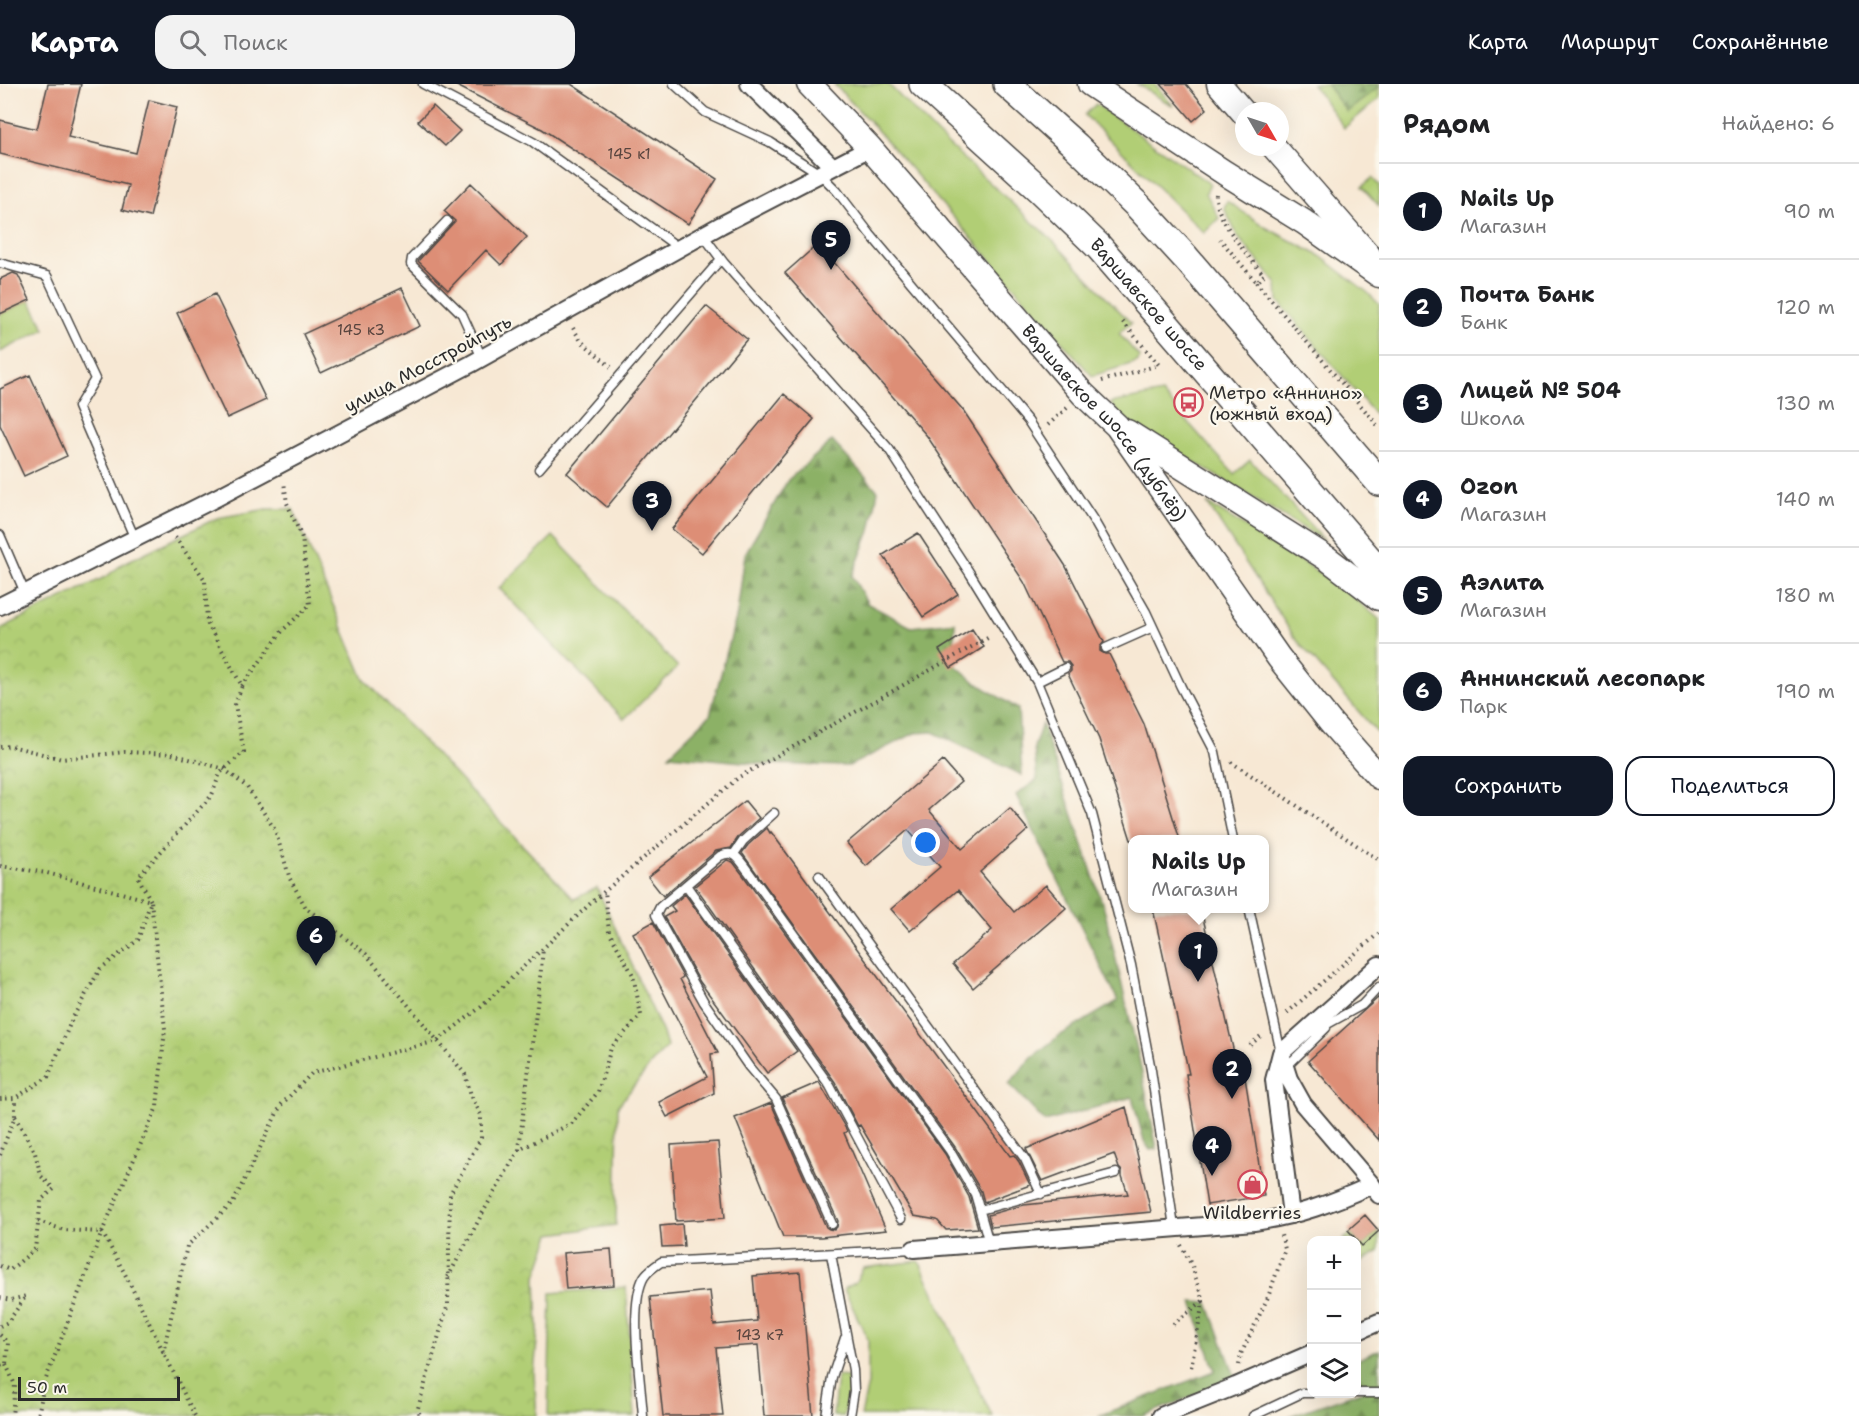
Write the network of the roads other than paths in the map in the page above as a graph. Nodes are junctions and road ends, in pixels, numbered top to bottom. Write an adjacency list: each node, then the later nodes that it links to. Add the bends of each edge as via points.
1 (423, 84): 15 (lane, via 533,142)
2 (674, 84): 12 (lane, via 705,112)
3 (748, 84): 12 (street)
4 (809, 84): 10 (main road, Варшавское шоссе (дублёр))
5 (922, 84): 26 (main road, Варшавское шоссе, via 1100,247)
6 (1007, 84): 23 (main road, via 1139,207)
7 (1090, 84): 19 (main road)
8 (1219, 84): 9 (main road)
9 (1235, 102)
10 (870, 148): 12 (street, улица Мосстройпуть); 21 (main road, Варшавское шоссе (дублёр), via 1083,394)
11 (1282, 156): 18 (main road)
12 (826, 171): 14 (street, улица Мосстройпуть); 30 (lane, via 870,234 1028,421 1094,521)
13 (447, 221): 20 (lane, via 412,258 411,264 462,314)
14 (703, 235): 15 (street, улица Мосстройпуть); 16 (lane)
15 (680, 249): 20 (street, улица Мосстройпуть)
16 (721, 259): 22 (lane); 33 (lane, via 889,449)
17 (0, 263): 25 (lane, via 47,276 95,380 78,407)
18 (1379, 267)
19 (1379, 275)
20 (482, 358): 25 (street, улица Мосстройпуть)
21 (1117, 426): 28 (main road, via 1328,559); 34 (main road, Варшавское шоссе (дублёр), via 1279,658)
22 (539, 470)
23 (1379, 482)
24 (0, 535): 27 (lane)
25 (135, 539): 27 (street, улица Мосстройпуть)
26 (1379, 571)
27 (25, 593): 29 (street, улица Мосстройпуть)
28 (1379, 598)
29 (0, 606)
30 (1153, 627): 31 (lane); 36 (lane, via 1215,752)
31 (1106, 648)
32 (1065, 668): 33 (lane)
33 (1037, 682): 52 (lane, via 1092,814 1128,954 1151,1070)
34 (1379, 777)
35 (774, 813): 37 (lane)
36 (1232, 835)
37 (734, 854): 39 (lane, via 720,856); 48 (lane, via 950,1151)
38 (819, 876): 47 (lane, via 1025,1159)
39 (686, 885): 50 (lane, via 830,1086); 51 (lane, via 656,915 704,1002 748,1067 776,1099)
40 (1250, 913): 44 (lane, via 1275,1024)
41 (1379, 965): 44 (street)
42 (1379, 987): 43 (lane, via 1362,1005)
43 (1335, 1020): 44 (lane); 44 (lane)
44 (1280, 1067): 46 (street, via 1304,1104); 49 (street)
45 (1116, 1173): 47 (lane)
46 (1376, 1190): 49 (street)
47 (1041, 1194): 48 (lane)
48 (980, 1210): 53 (lane)
49 (1284, 1217): 52 (street)
50 (901, 1219)
51 (832, 1224)
52 (1174, 1227): 53 (street)
53 (989, 1244): 54 (street)
54 (914, 1249): 55 (lane)
55 (831, 1254): 58 (lane); 63 (lane, via 661,1262 651,1269 640,1288 636,1322)
56 (1379, 1322): 57 (street)
57 (1361, 1330)
58 (845, 1337): 64 (lane, via 832,1377); 65 (lane, via 853,1370)
59 (1307, 1355): 66 (street)
60 (1307, 1393): 67 (lane)
61 (1361, 1393): 62 (lane)
62 (1379, 1393)
63 (644, 1416)
64 (826, 1416)
65 (850, 1416)
66 (1161, 1416)
67 (1253, 1416)

